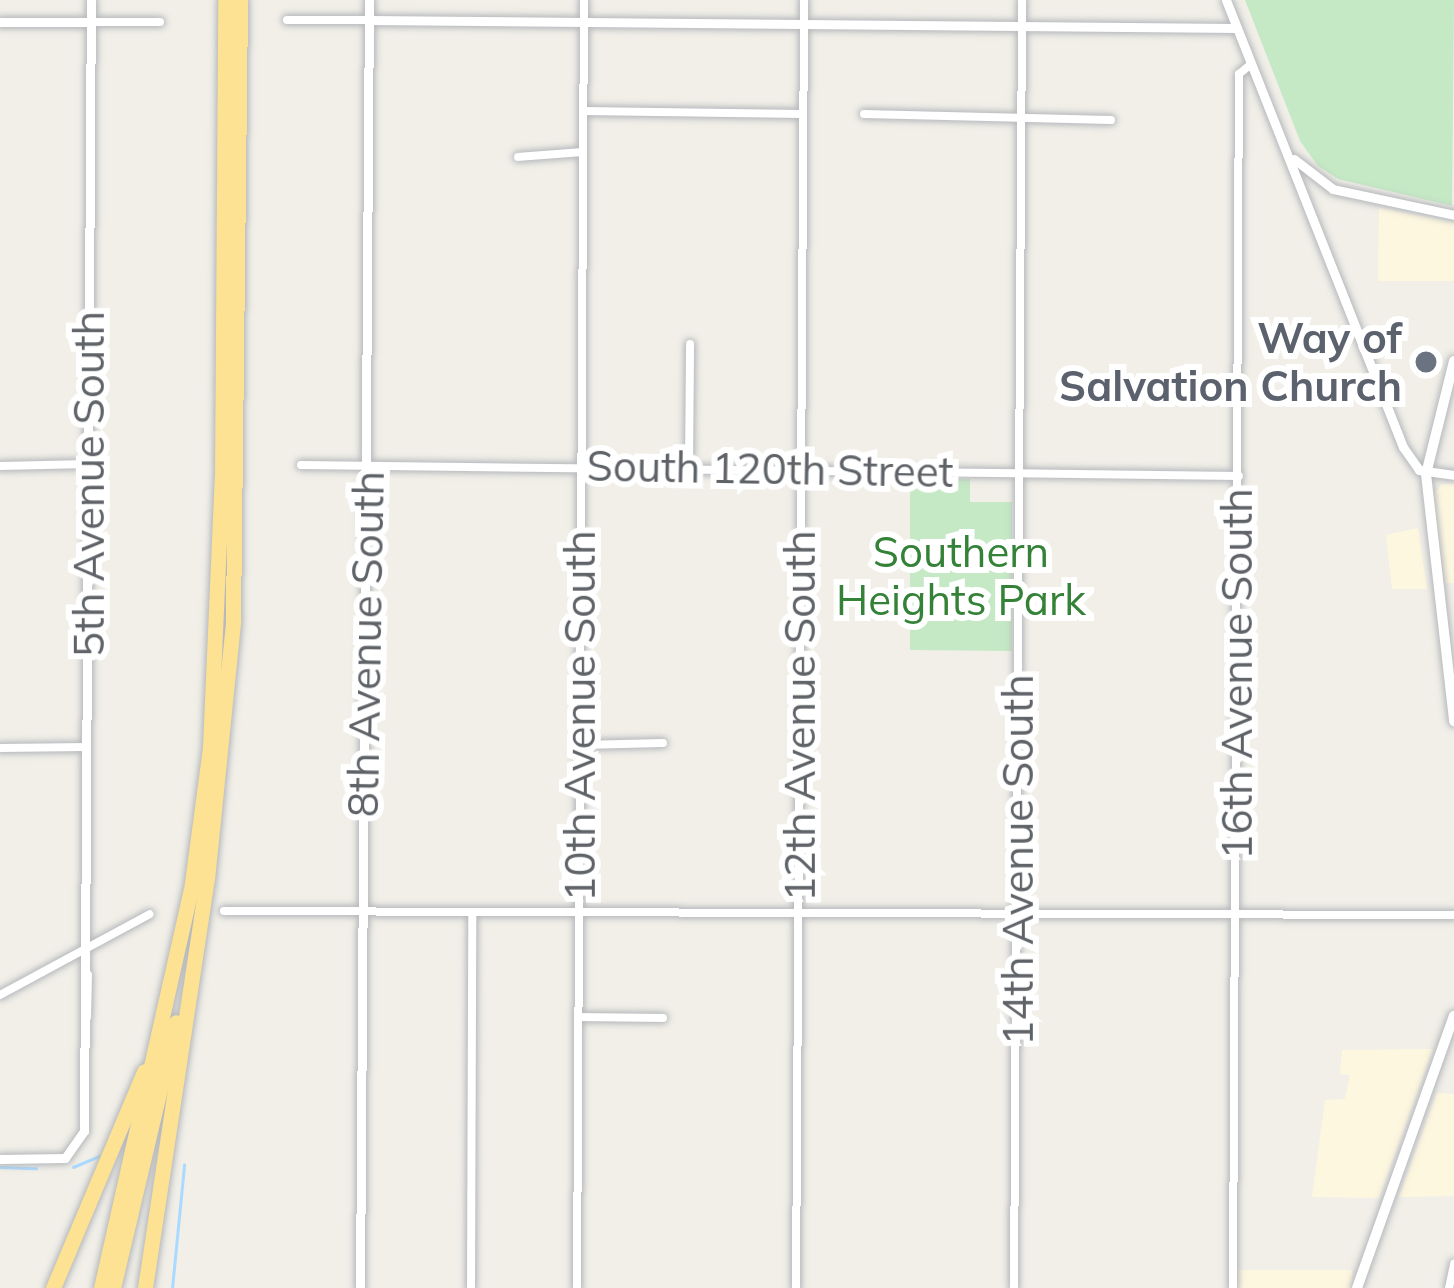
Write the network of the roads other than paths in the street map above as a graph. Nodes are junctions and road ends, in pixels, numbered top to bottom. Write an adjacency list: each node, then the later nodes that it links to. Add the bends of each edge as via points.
1 (92, 0): 12 (street, 5th Avenue South)
2 (225, 0): 59 (highway, via 220,610 210,747)
3 (240, 0): 57 (highway, via 233,621)
4 (370, 0): 10 (street, 8th Avenue South)
5 (584, 0): 14 (street, 10th Avenue South)
6 (804, 0): 15 (street, 12th Avenue South)
7 (1022, 0): 16 (street, 14th Avenue South)
8 (1226, 0): 17 (street)
9 (287, 20): 10 (street)
10 (369, 20): 14 (street); 33 (street, 8th Avenue South)
11 (0, 22): 12 (street)
12 (91, 22): 13 (street); 32 (street, 5th Avenue South)
13 (160, 22)
14 (584, 23): 15 (street); 19 (street, 10th Avenue South)
15 (804, 25): 16 (street); 20 (street, 12th Avenue South)
16 (1021, 27): 17 (street); 22 (street, 14th Avenue South)
17 (1237, 28): 18 (street)
18 (1250, 65): 24 (street); 42 (street, 16th Avenue South, via 1239,74)
19 (583, 111): 20 (street); 25 (street, 10th Avenue South)
20 (803, 114): 38 (street, 12th Avenue South)
21 (864, 114): 22 (street)
22 (1019, 116): 23 (street); 39 (street, 14th Avenue South)
23 (1111, 120)
24 (1276, 127): 27 (street); 29 (street)
25 (583, 152): 26 (street); 36 (street, 10th Avenue South)
26 (518, 157)
27 (1315, 181): 28 (street); 29 (street)
28 (1454, 215)
29 (1314, 221): 40 (street, via 1402,447)
30 (691, 344): 37 (street)
31 (1454, 361): 40 (main road)
32 (89, 464): 35 (street); 47 (street, 5th Avenue South)
33 (369, 464): 34 (street, South 120th Street); 36 (street, South 120th Street); 49 (street, 8th Avenue South)
34 (301, 465)
35 (0, 466)
36 (581, 466): 37 (street, South 120th Street); 45 (street, 10th Avenue South)
37 (689, 466): 38 (street, South 120th Street)
38 (801, 470): 39 (street, South 120th Street); 53 (street, 12th Avenue South)
39 (1022, 473): 42 (street, South 120th Street); 55 (street, 14th Avenue South)
40 (1426, 474): 41 (street); 43 (main road)
41 (1454, 475)
42 (1239, 476): 56 (street, 16th Avenue South)
43 (1454, 721)
44 (663, 743): 45 (street)
45 (581, 745): 52 (street, 10th Avenue South)
46 (0, 748): 47 (street)
47 (88, 748): 58 (street, 5th Avenue South)
48 (224, 911): 49 (street)
49 (362, 912): 50 (street); 70 (street, 8th Avenue South)
50 (472, 912): 52 (street); 71 (street)
51 (150, 914): 58 (street)
52 (580, 914): 53 (street); 61 (street, 10th Avenue South)
53 (798, 915): 55 (street); 73 (street, 12th Avenue South)
54 (1454, 915): 56 (street)
55 (1018, 916): 56 (street); 74 (street, 14th Avenue South)
56 (1234, 917): 75 (street, 16th Avenue South)
57 (200, 920): 68 (highway); 69 (highway)
58 (86, 947): 60 (street); 64 (street, 5th Avenue South, via 77,1149 56,1160)
59 (177, 953): 66 (highway, via 142,1075); 67 (highway)
60 (0, 994)
61 (579, 1016): 63 (street); 72 (street, 10th Avenue South)
62 (1454, 1016): 76 (main road)
63 (663, 1018)
64 (0, 1159)
65 (1454, 1264): 77 (street)
66 (53, 1288)
67 (101, 1288)
68 (113, 1288)
69 (145, 1288)
70 (360, 1288)
71 (471, 1288)
72 (577, 1288)
73 (796, 1288)
74 (1014, 1288)
75 (1233, 1288)
76 (1357, 1288)
77 (1450, 1288)

